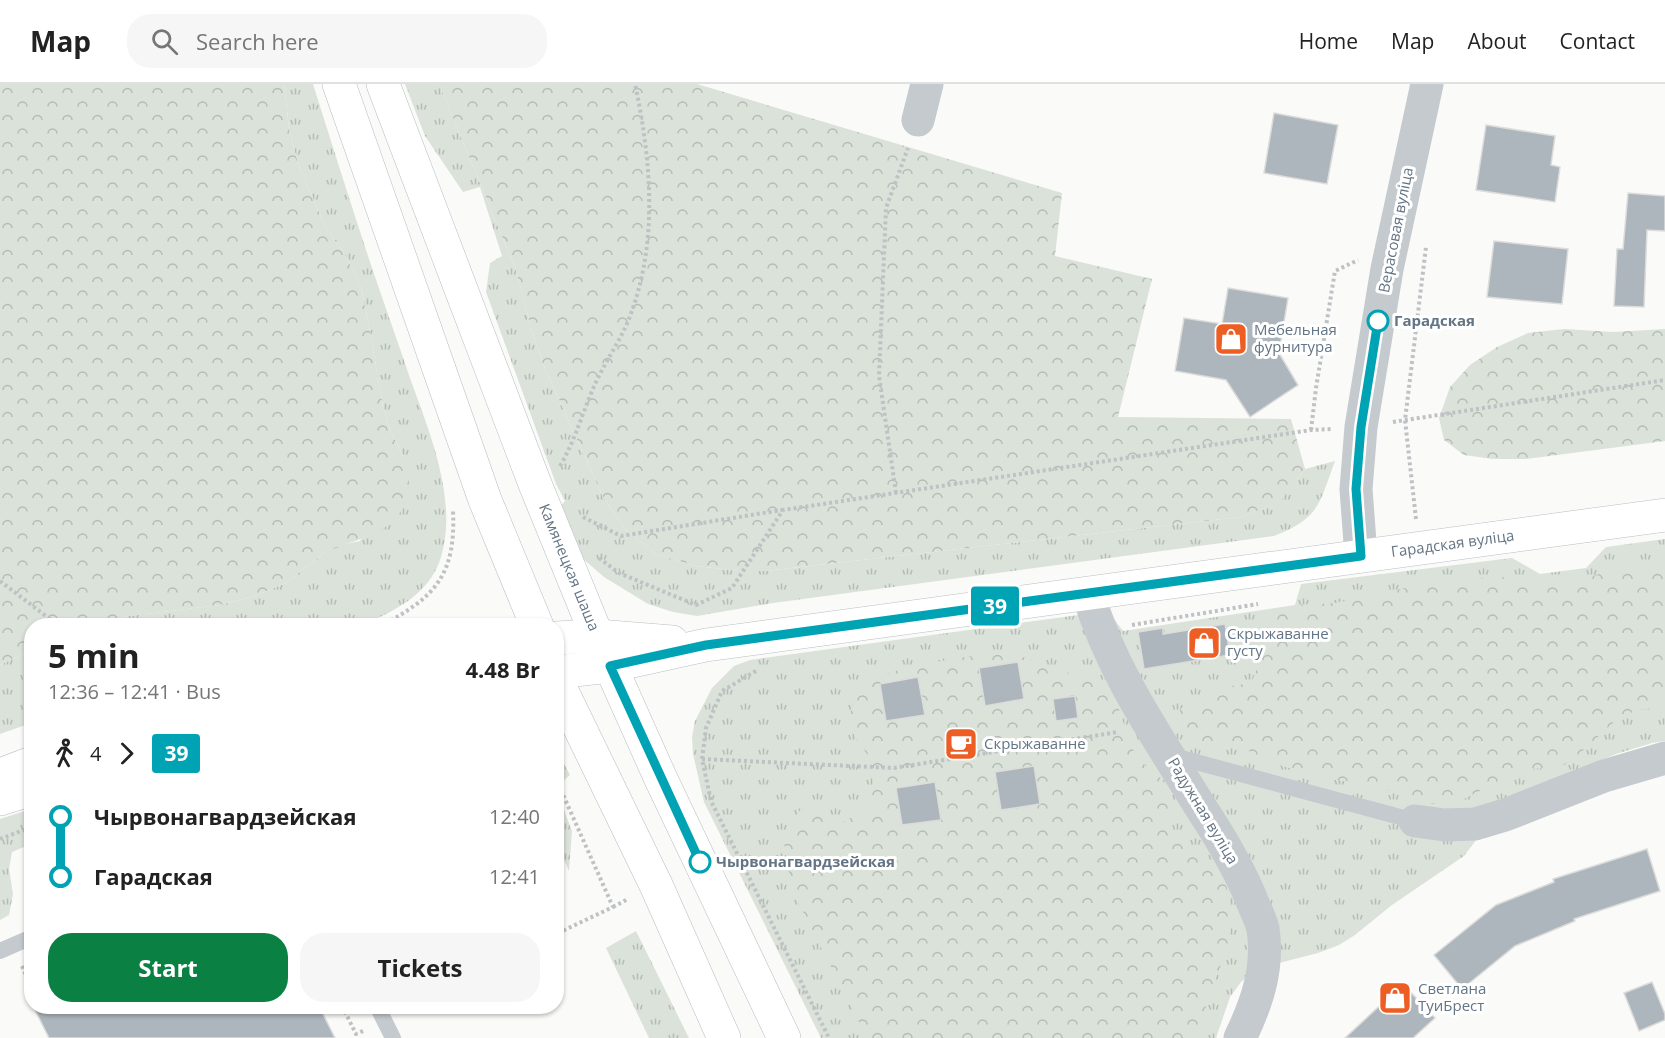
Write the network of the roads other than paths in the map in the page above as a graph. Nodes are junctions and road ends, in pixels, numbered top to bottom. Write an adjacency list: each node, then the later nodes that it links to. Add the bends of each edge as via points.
1 (339, 84): 9 (main road, via 485,500)
2 (383, 84): 10 (main road, Камянецкая шаша)
3 (927, 84): 5 (street)
4 (1427, 84): 7 (street, Верасовая вуліца, via 1387,268 1361,427 1356,489)
5 (918, 120)
6 (1665, 515): 7 (main road, Гарадская вуліца)
7 (1361, 556): 8 (main road, Гарадская вуліца)
8 (1088, 594): 12 (main road, Гарадская вуліца); 16 (street, Радужная вуліца, via 1107,648 1149,727)
9 (534, 618)
10 (597, 636): 11 (main road, Гарадская вуліца); 12 (main road, Гарадская вуліца); 13 (main road, Камянецкая шаша)
11 (564, 638)
12 (706, 645): 13 (main road, Гарадская вуліца)
13 (610, 666): 14 (main road, Гарадская вуліца); 28 (main road, Камянецкая шаша)
14 (564, 671)
15 (564, 695): 27 (main road)
16 (1169, 754): 22 (lane); 29 (street, Радужная вуліца, via 1228,851 1262,926 1265,961 1259,992)
17 (1665, 758): 22 (street, via 1604,776 1475,824)
18 (24, 766): 19 (main road)
19 (0, 775)
20 (24, 792): 21 (main road)
21 (0, 799)
22 (1415, 821)
23 (24, 940): 24 (lane)
24 (0, 951)
25 (381, 1014): 26 (lane)
26 (393, 1038)
27 (724, 1038)
28 (784, 1038)
29 (1240, 1038)

